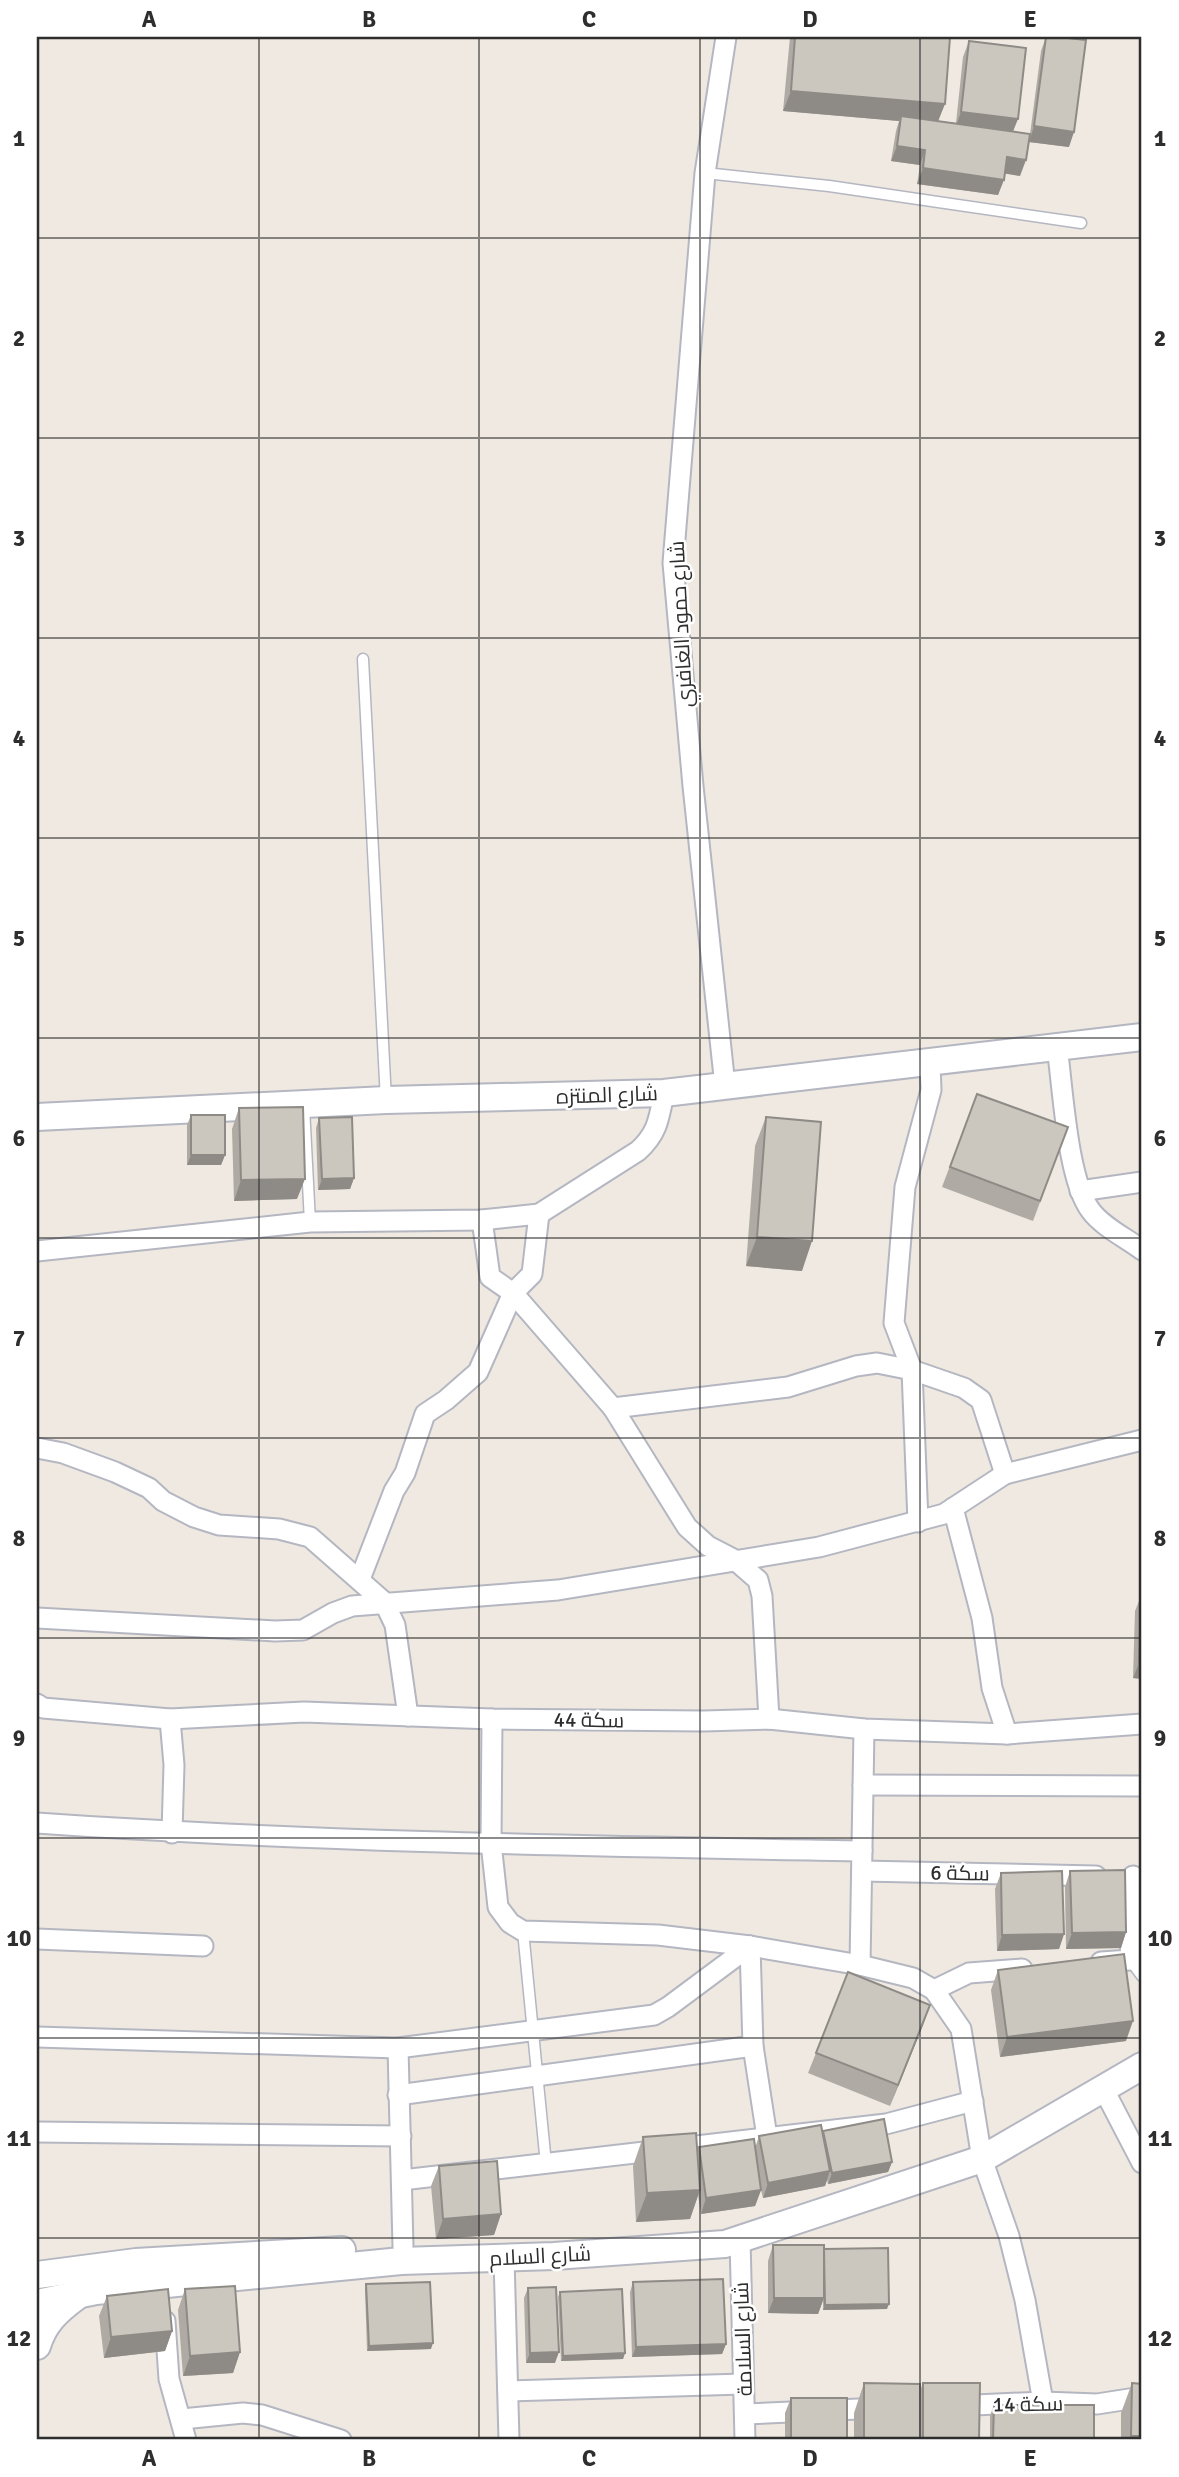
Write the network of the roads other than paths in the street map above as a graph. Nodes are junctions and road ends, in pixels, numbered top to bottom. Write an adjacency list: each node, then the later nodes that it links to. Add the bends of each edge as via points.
1 (726, 37): 2 (street, شارع حمود الغافري)
2 (705, 173): 3 (lane, via 839,187); 8 (street, شارع حمود الغافري, via 673,563)
3 (1081, 223)
4 (363, 659): 10 (lane)
5 (1142, 1037): 6 (street, شارع المنتزه)
6 (1057, 1047): 7 (street, شارع المنتزه); 16 (street, via 1073,1171)
7 (930, 1064): 8 (street, شارع المنتزه); 23 (street, via 932,1090 905,1187 895,1300 894,1323)
8 (725, 1086): 9 (street, شارع المنتزه)
9 (664, 1093): 10 (street, شارع المنتزه); 17 (street, via 650,1140)
10 (386, 1100): 11 (street, شارع المنتزه)
11 (304, 1104): 13 (street, شارع المنتزه); 19 (lane)
12 (37, 1108): 13 (street, شارع المنتزه)
13 (69, 1114): 14 (street, شارع المنتزه)
14 (37, 1117)
15 (1142, 1182): 16 (street)
16 (1080, 1191): 20 (street, via 1091,1211)
17 (539, 1214): 18 (street); 22 (street, via 532,1274)
18 (482, 1220): 19 (street); 22 (street, via 490,1277)
19 (310, 1222): 21 (street)
20 (1142, 1250)
21 (37, 1251)
22 (513, 1293): 24 (street); 31 (street, via 478,1372 425,1414)
23 (912, 1370): 24 (street, via 877,1363 789,1387); 27 (street, via 964,1388 981,1400); 29 (street)
24 (613, 1408): 30 (street, via 687,1527 708,1546)
25 (1142, 1440): 27 (street)
26 (37, 1448): 31 (street, via 115,1472 194,1517 219,1525 279,1529 310,1537)
27 (1005, 1474): 28 (street)
28 (953, 1508): 29 (street); 41 (street, via 982,1618 992,1688)
29 (918, 1522): 30 (street, via 819,1547)
30 (735, 1560): 32 (street, via 558,1590); 38 (street, via 758,1580 762,1596)
31 (360, 1579): 32 (street)
32 (384, 1602): 33 (street, via 352,1606 303,1630); 35 (street, via 395,1625)
33 (37, 1618)
34 (37, 1704): 36 (street, سكة 44)
35 (408, 1716): 36 (street, سكة 44, via 304,1712); 37 (street, سكة 44)
36 (170, 1719): 45 (street)
37 (492, 1719): 38 (street, سكة 44); 46 (street)
38 (769, 1719): 40 (street, سكة 44)
39 (1142, 1724): 41 (street, سكة 44)
40 (864, 1729): 41 (street, سكة 44); 42 (street)
41 (1007, 1734)
42 (863, 1785): 43 (street); 47 (street)
43 (1142, 1786)
44 (37, 1823): 45 (street)
45 (172, 1833): 46 (street)
46 (491, 1843): 47 (street); 50 (street, via 498,1907)
47 (862, 1851): 48 (street)
48 (862, 1871): 49 (street, سكة 6); 55 (street)
49 (1138, 1877): 57 (street)
50 (523, 1931): 53 (street, via 658,1935); 59 (lane)
51 (37, 1939): 52 (street)
52 (203, 1946)
53 (750, 1947): 55 (street); 59 (street, via 654,2015); 61 (street)
54 (1076, 1964): 57 (street)
55 (860, 1965): 58 (street, via 913,1978)
56 (1036, 1968): 58 (street, via 969,1973)
57 (1136, 1968)
58 (934, 1990): 67 (street, via 961,2029)
59 (532, 2031): 62 (street); 64 (lane)
60 (37, 2037): 62 (street)
61 (753, 2046): 64 (street); 70 (street)
62 (398, 2048): 66 (street)
63 (1142, 2066): 65 (street, شارع السلام)
64 (536, 2075): 66 (street); 73 (lane)
65 (1103, 2088): 71 (street, شارع السلام, via 1025,2134); 72 (street)
66 (398, 2095): 69 (street)
67 (973, 2101): 70 (street, via 886,2124); 71 (street)
68 (37, 2132): 69 (street)
69 (401, 2136): 74 (street)
70 (767, 2137): 73 (street)
71 (980, 2151): 75 (street, شارع السلام); 76 (street, شارع السلام, via 720,2228 553,2243); 87 (street, via 1025,2300)
72 (1142, 2163)
73 (546, 2164): 74 (street)
74 (402, 2180): 76 (street)
75 (740, 2239): 77 (street, شارع السلام, via 725,2244); 84 (street, شارع السلامة)
76 (403, 2247): 80 (street, شارع السلام, via 136,2262)
77 (504, 2258): 81 (street, شارع السلام, via 401,2261); 85 (street)
78 (37, 2262): 80 (street)
79 (37, 2274): 80 (street, شارع السلام)
80 (78, 2282): 81 (street, شارع السلام); 82 (street, شارع السلام); 83 (street, via 54,2312)
81 (162, 2285): 91 (street, via 169,2379)
82 (37, 2303)
83 (37, 2346)
84 (743, 2385): 85 (street); 90 (street, شارع السلامة)
85 (508, 2391): 94 (street)
86 (1142, 2397): 87 (street, سكة 14, via 1097,2404)
87 (1042, 2402): 88 (street, سكة 14)
88 (935, 2406)
89 (894, 2408): 90 (street)
90 (746, 2414): 95 (street, شارع السلامة)
91 (182, 2418): 92 (street); 93 (street, via 262,2415)
92 (186, 2440)
93 (341, 2440)
94 (509, 2440)
95 (746, 2440)

